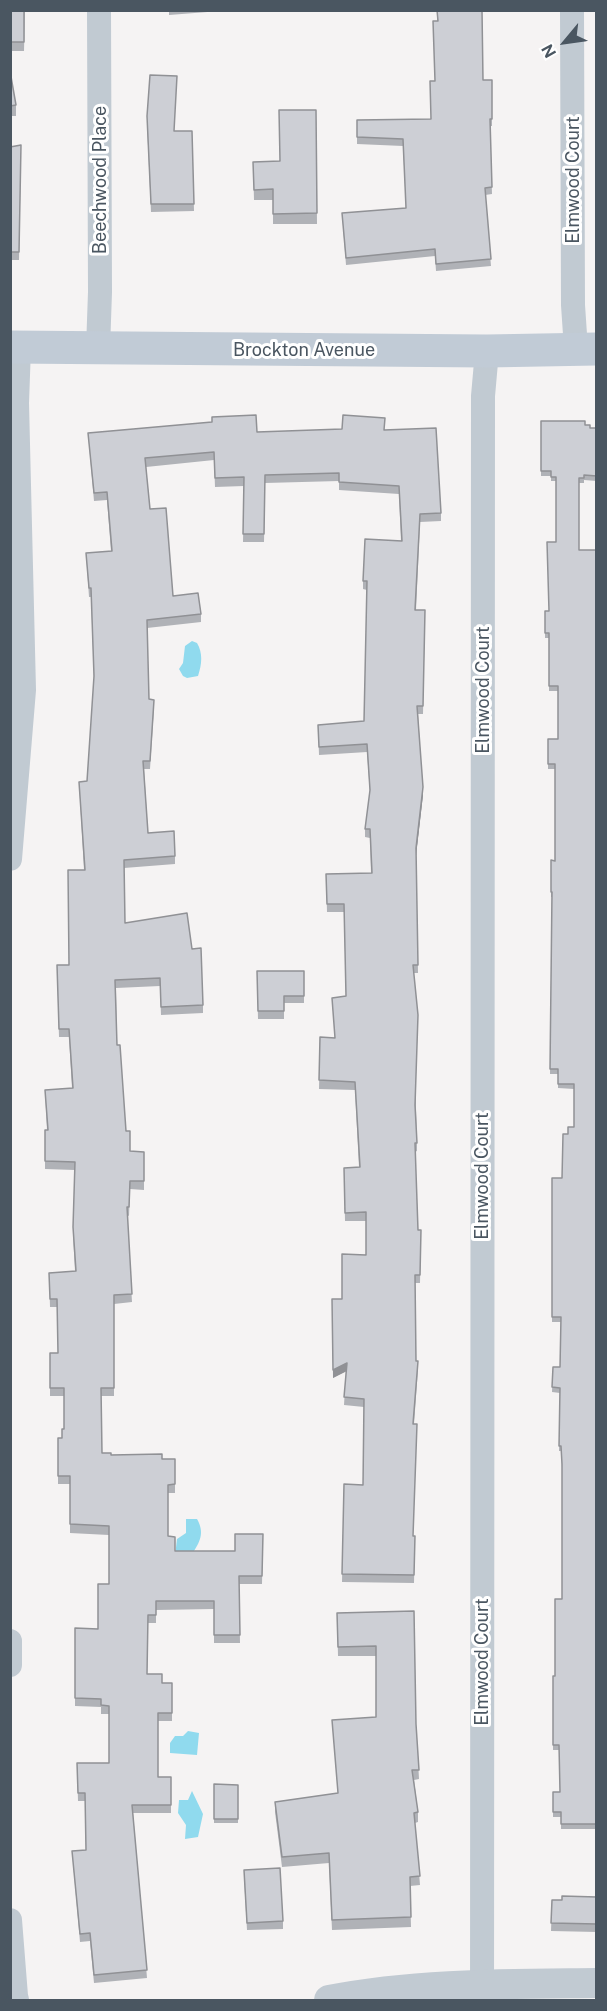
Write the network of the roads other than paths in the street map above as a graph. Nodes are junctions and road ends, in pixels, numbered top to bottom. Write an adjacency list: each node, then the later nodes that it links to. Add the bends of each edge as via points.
1 (99, 10): 4 (street, Beechwood Place)
2 (572, 10): 5 (street, Elmwood Court, via 573,305)
3 (15, 347): 4 (main road, Brockton Avenue); 7 (street, via 24,690)
4 (98, 349): 6 (main road, Brockton Avenue)
5 (586, 349): 6 (main road, Brockton Avenue)
6 (487, 351): 12 (street, Elmwood Court, via 483,396)
7 (10, 859)
8 (10, 1641): 9 (street)
9 (10, 1665)
10 (10, 1920): 13 (street)
11 (597, 1983): 12 (street)
12 (482, 1993): 14 (street, via 359,1995)
13 (17, 2001)
14 (329, 2001)

